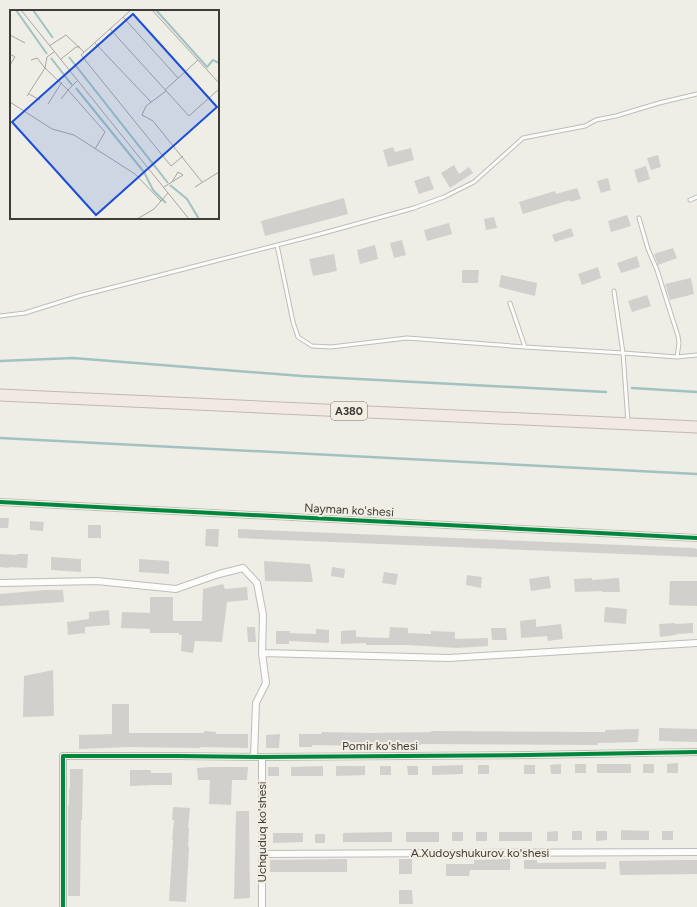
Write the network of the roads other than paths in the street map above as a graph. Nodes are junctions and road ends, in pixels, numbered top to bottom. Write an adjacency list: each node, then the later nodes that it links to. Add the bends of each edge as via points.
1 (697, 94): 5 (lane, via 596,120 585,126 523,138 474,182 444,197 414,208)
2 (697, 197): 3 (lane)
3 (690, 200)
4 (639, 218): 12 (lane, via 678,336)
5 (278, 245): 8 (lane, via 79,296 25,313); 9 (lane, via 298,337 312,346 331,348 407,338)
6 (614, 291): 10 (lane)
7 (510, 303): 9 (lane)
8 (0, 316)
9 (525, 347): 10 (lane)
10 (623, 353): 12 (lane); 14 (lane)
11 (697, 355): 12 (lane)
12 (677, 357)
13 (0, 395): 14 (highway, A380)
14 (629, 424): 15 (highway, A380)
15 (697, 428)
16 (0, 502): 17 (street, Nayman ko'shesi)
17 (697, 538)
18 (0, 583): 20 (street, via 96,581 176,589 243,568 257,583 263,615)
19 (697, 643): 20 (street, via 449,658)
20 (262, 653): 22 (street, via 266,683 256,703)
21 (697, 752): 23 (street, Pomir ko'shesi)
22 (254, 756): 23 (street, Pomir ko'shesi); 26 (street, Pomir ko'shesi, via 63,756)
23 (262, 757): 25 (street, Uchquduq ko'shesi)
24 (697, 852): 25 (street, A.Xudoyshukurov ko'shesi)
25 (262, 854): 27 (street, Uchquduq ko'shesi)
26 (63, 907)
27 (262, 907)

